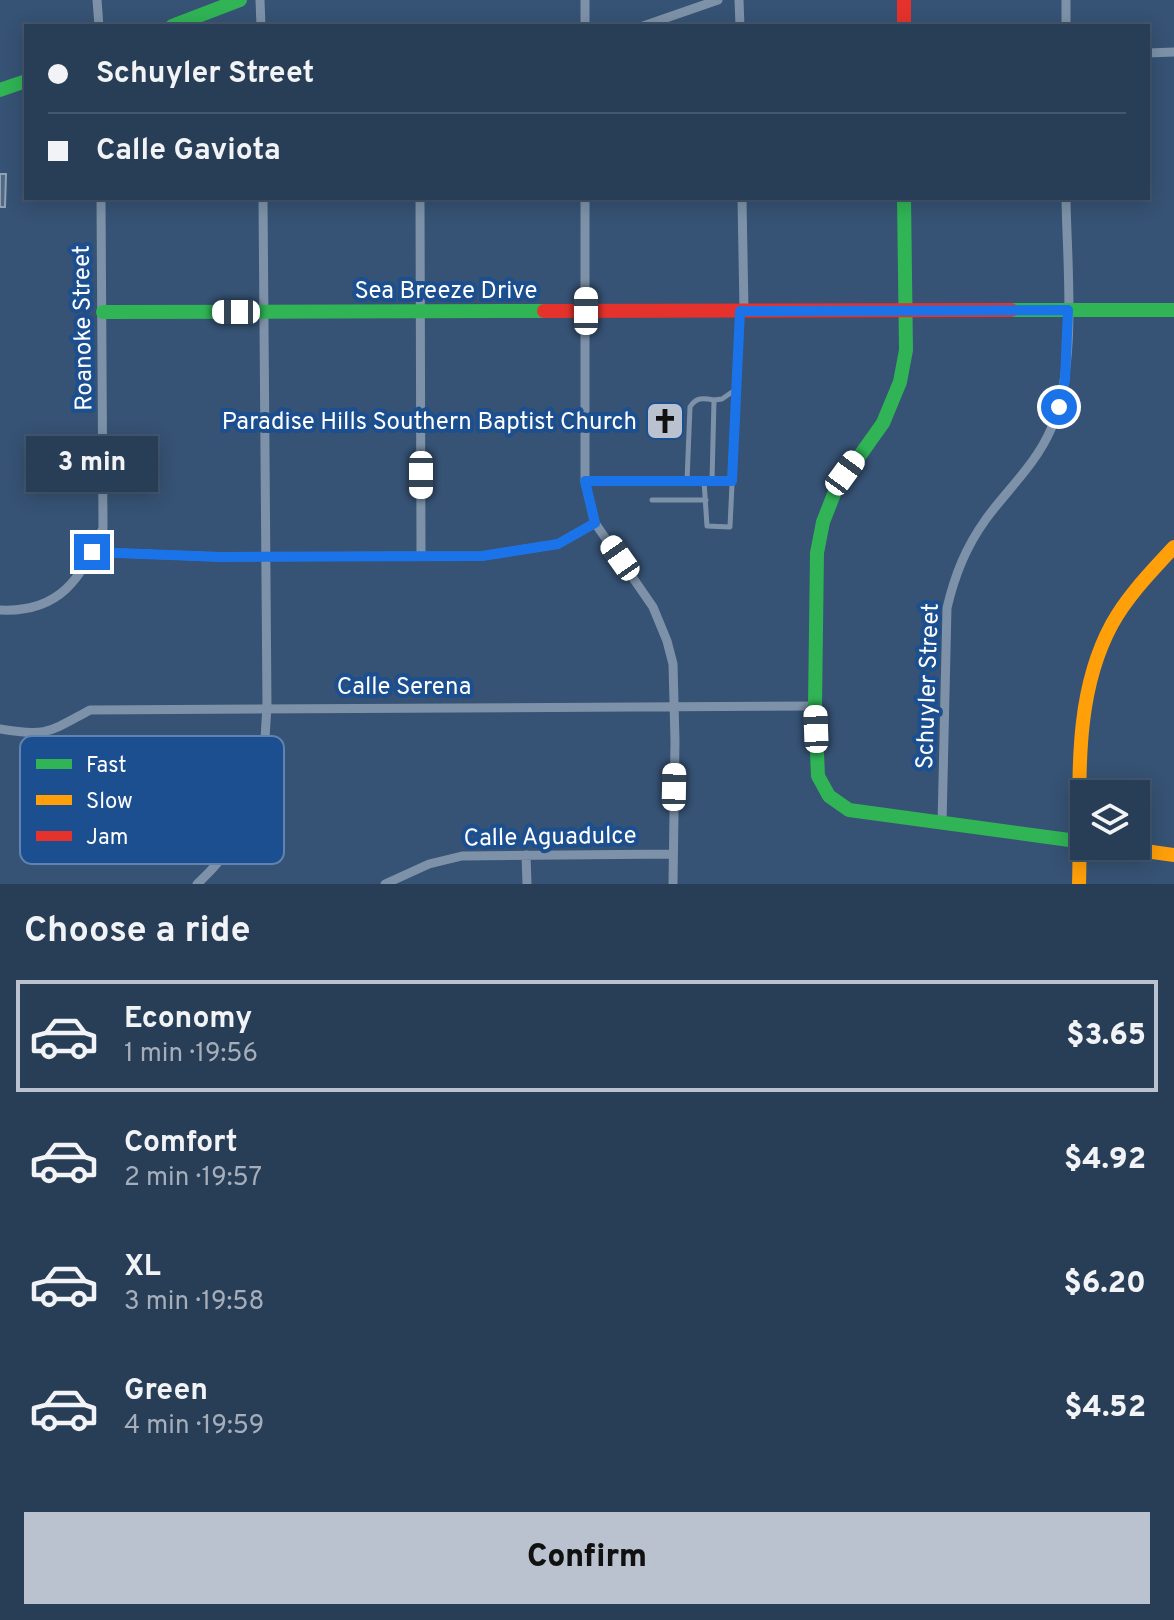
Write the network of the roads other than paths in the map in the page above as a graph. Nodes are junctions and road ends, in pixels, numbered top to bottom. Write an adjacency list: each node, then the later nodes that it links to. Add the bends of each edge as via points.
1 (97, 0): 9 (street)
2 (240, 0): 10 (street)
3 (260, 0): 11 (street)
4 (585, 0): 12 (street)
5 (718, 0): 13 (street)
6 (739, 0): 14 (street)
7 (904, 0): 15 (street)
8 (1066, 0): 16 (street)
9 (99, 24)
10 (177, 24)
11 (261, 24)
12 (585, 24)
13 (649, 24)
14 (740, 24)
15 (904, 24)
16 (1066, 24)
17 (1174, 52): 18 (street)
18 (1150, 53)
19 (24, 82): 20 (street)
20 (0, 90)
21 (101, 200): 33 (street, Roanoke Street)
22 (263, 200): 34 (street)
23 (420, 200): 35 (street)
24 (585, 200): 30 (street)
25 (742, 200): 31 (street)
26 (904, 200): 32 (street)
27 (1066, 200): 28 (street, Schuyler Street)
28 (1068, 310): 29 (street, Sea Breeze Drive); 32 (street, Sea Breeze Drive); 56 (street, Schuyler Street, via 1065,380 1050,431 1024,475 988,516 954,578 947,608)
29 (1174, 310)
30 (586, 311): 31 (street, Sea Breeze Drive); 35 (street, Sea Breeze Drive); 38 (street)
31 (742, 311): 32 (street, Sea Breeze Drive); 36 (lane)
32 (906, 311): 50 (street, via 904,359 895,397 836,489 817,546)
33 (103, 312): 34 (street, Sea Breeze Drive); 46 (street, Roanoke Street, via 103,528)
34 (263, 312): 35 (street, Sea Breeze Drive); 47 (street)
35 (422, 312): 48 (street)
36 (735, 390): 37 (lane); 41 (lane)
37 (714, 400): 39 (lane, via 702,398 690,407); 40 (lane)
38 (585, 481): 39 (lane); 44 (street)
39 (687, 481): 40 (lane)
40 (708, 481): 41 (lane); 43 (lane)
41 (732, 481): 43 (lane, via 730,527 707,526)
42 (652, 500): 43 (lane)
43 (706, 500)
44 (595, 523): 48 (street, via 558,544 482,556); 51 (street, via 653,607 673,664)
45 (1174, 547): 55 (street, via 1139,586 1103,642 1084,702)
46 (92, 552): 47 (street); 49 (street, Roanoke Street, via 73,583 55,598 33,607)
47 (265, 555): 48 (street); 52 (street)
48 (421, 556)
49 (0, 610)
50 (815, 706): 51 (street, Calle Serena); 56 (street, via 818,776 829,796 849,810)
51 (674, 707): 52 (street, Calle Serena); 59 (street)
52 (267, 708): 53 (street, Calle Serena, via 90,710 51,731 32,735); 54 (street)
53 (0, 729)
54 (265, 736)
55 (1081, 780)
56 (942, 824): 57 (street)
57 (1070, 840)
58 (1150, 852): 61 (street)
59 (673, 854): 60 (street, Calle Aguadulce); 67 (street)
60 (526, 855): 65 (street, Calle Aguadulce, via 462,856); 66 (street)
61 (1174, 855)
62 (1081, 860): 68 (street)
63 (215, 864): 64 (street)
64 (197, 884)
65 (385, 884)
66 (527, 884)
67 (673, 884)
68 (1079, 884)

